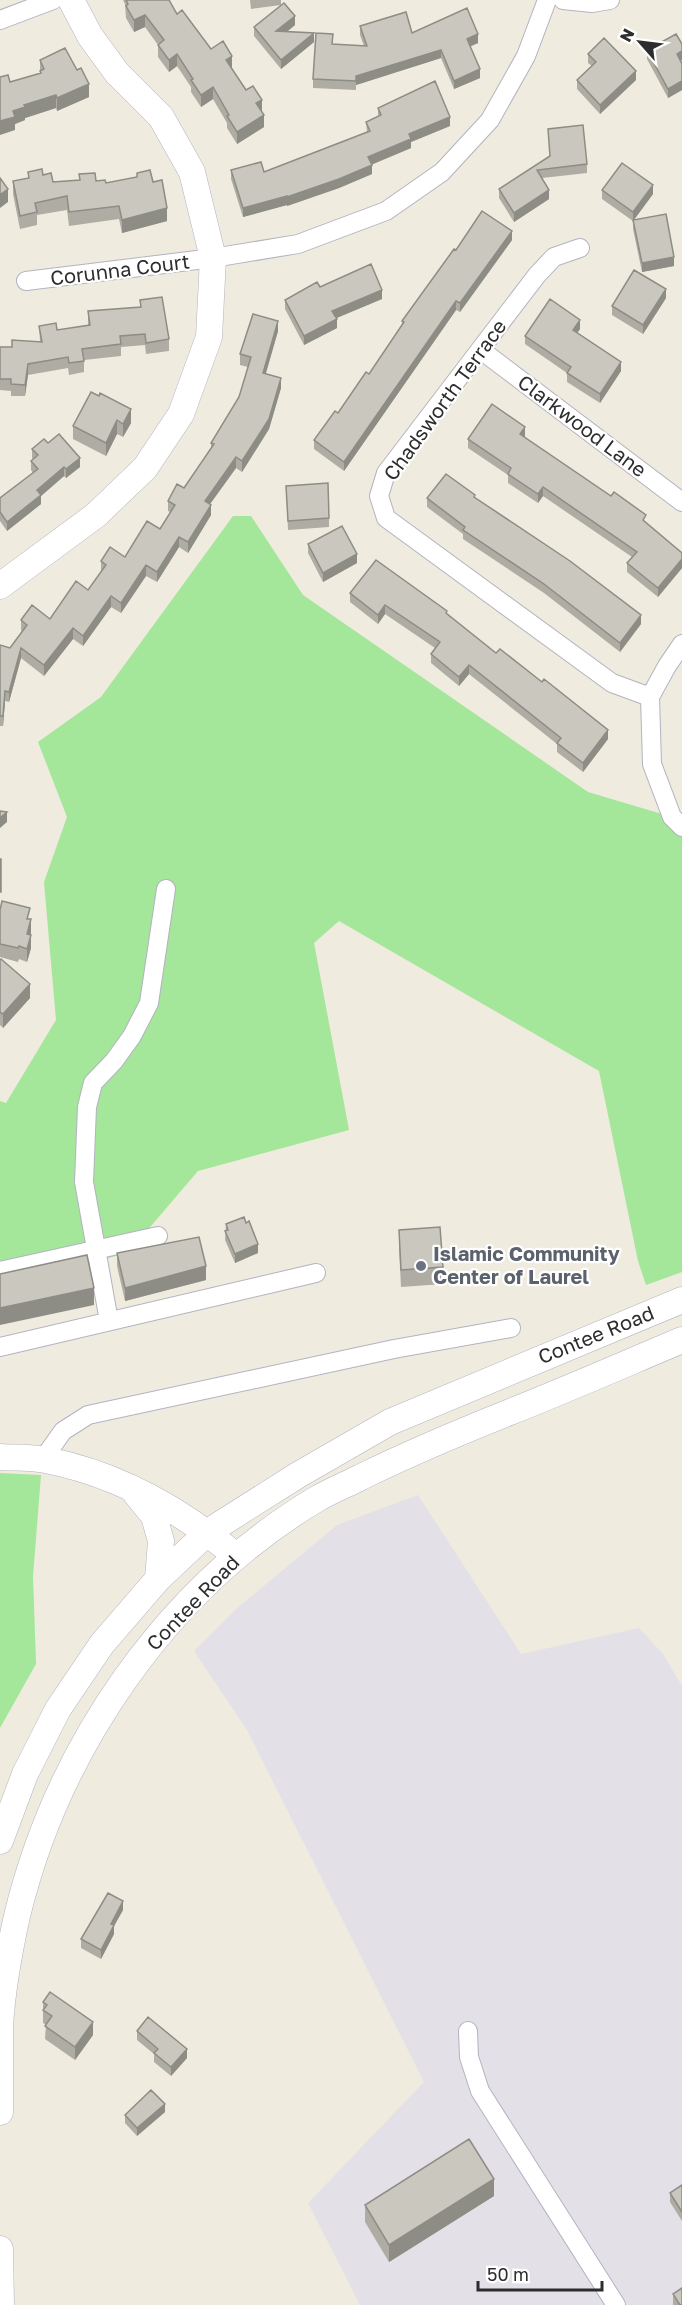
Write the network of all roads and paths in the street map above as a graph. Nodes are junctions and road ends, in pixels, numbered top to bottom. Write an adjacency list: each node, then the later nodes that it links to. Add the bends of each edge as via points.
1 (53, 0): 6 (street)
2 (70, 0): 8 (street, via 117,73 161,117 192,172)
3 (547, 0): 8 (street, Corunna Court, via 526,56 490,120 442,172 386,211 298,244)
4 (563, 0): 5 (street)
5 (610, 0)
6 (0, 20)
7 (580, 248): 10 (street, Chadsworth Terrace, via 554,257)
8 (213, 258): 9 (street, Corunna Court); 12 (street, via 209,337 181,414 145,468 96,515)
9 (26, 281)
10 (481, 350): 11 (street, Clarkwood Lane); 14 (street, Chadsworth Terrace, via 386,474 379,496 386,518 612,683)
11 (682, 502)
12 (0, 586)
13 (682, 644): 14 (street)
14 (650, 697): 15 (street, via 652,764 672,817)
15 (682, 827)
16 (166, 889): 18 (street, via 149,1003 132,1036 93,1083 87,1107 84,1182)
17 (158, 1236): 18 (street)
18 (95, 1250): 19 (street); 22 (street)
19 (0, 1271)
20 (316, 1272): 22 (street)
21 (682, 1300): 29 (street, Contee Road, via 390,1422)
22 (109, 1322): 25 (street)
23 (512, 1328): 27 (street, via 394,1349 88,1415 63,1431)
24 (682, 1340): 30 (street, Contee Road, via 414,1450 315,1500)
25 (0, 1347)
26 (0, 1457): 27 (street)
27 (43, 1459): 28 (street)
28 (129, 1486): 29 (street); 31 (street, via 154,1516 161,1541)
29 (208, 1532): 30 (street); 31 (street, Contee Road)
30 (236, 1556): 34 (street, Contee Road, via 138,1661 102,1712 74,1762 39,1842 17,1916 8,1967 0,2027)
31 (158, 1579): 32 (street, Contee Road, via 102,1644 58,1709 25,1774)
32 (0, 1841)
33 (468, 2031): 37 (street, via 469,2057 480,2091)
34 (0, 2112)
35 (0, 2249): 36 (street)
36 (1, 2305)
37 (616, 2305)

